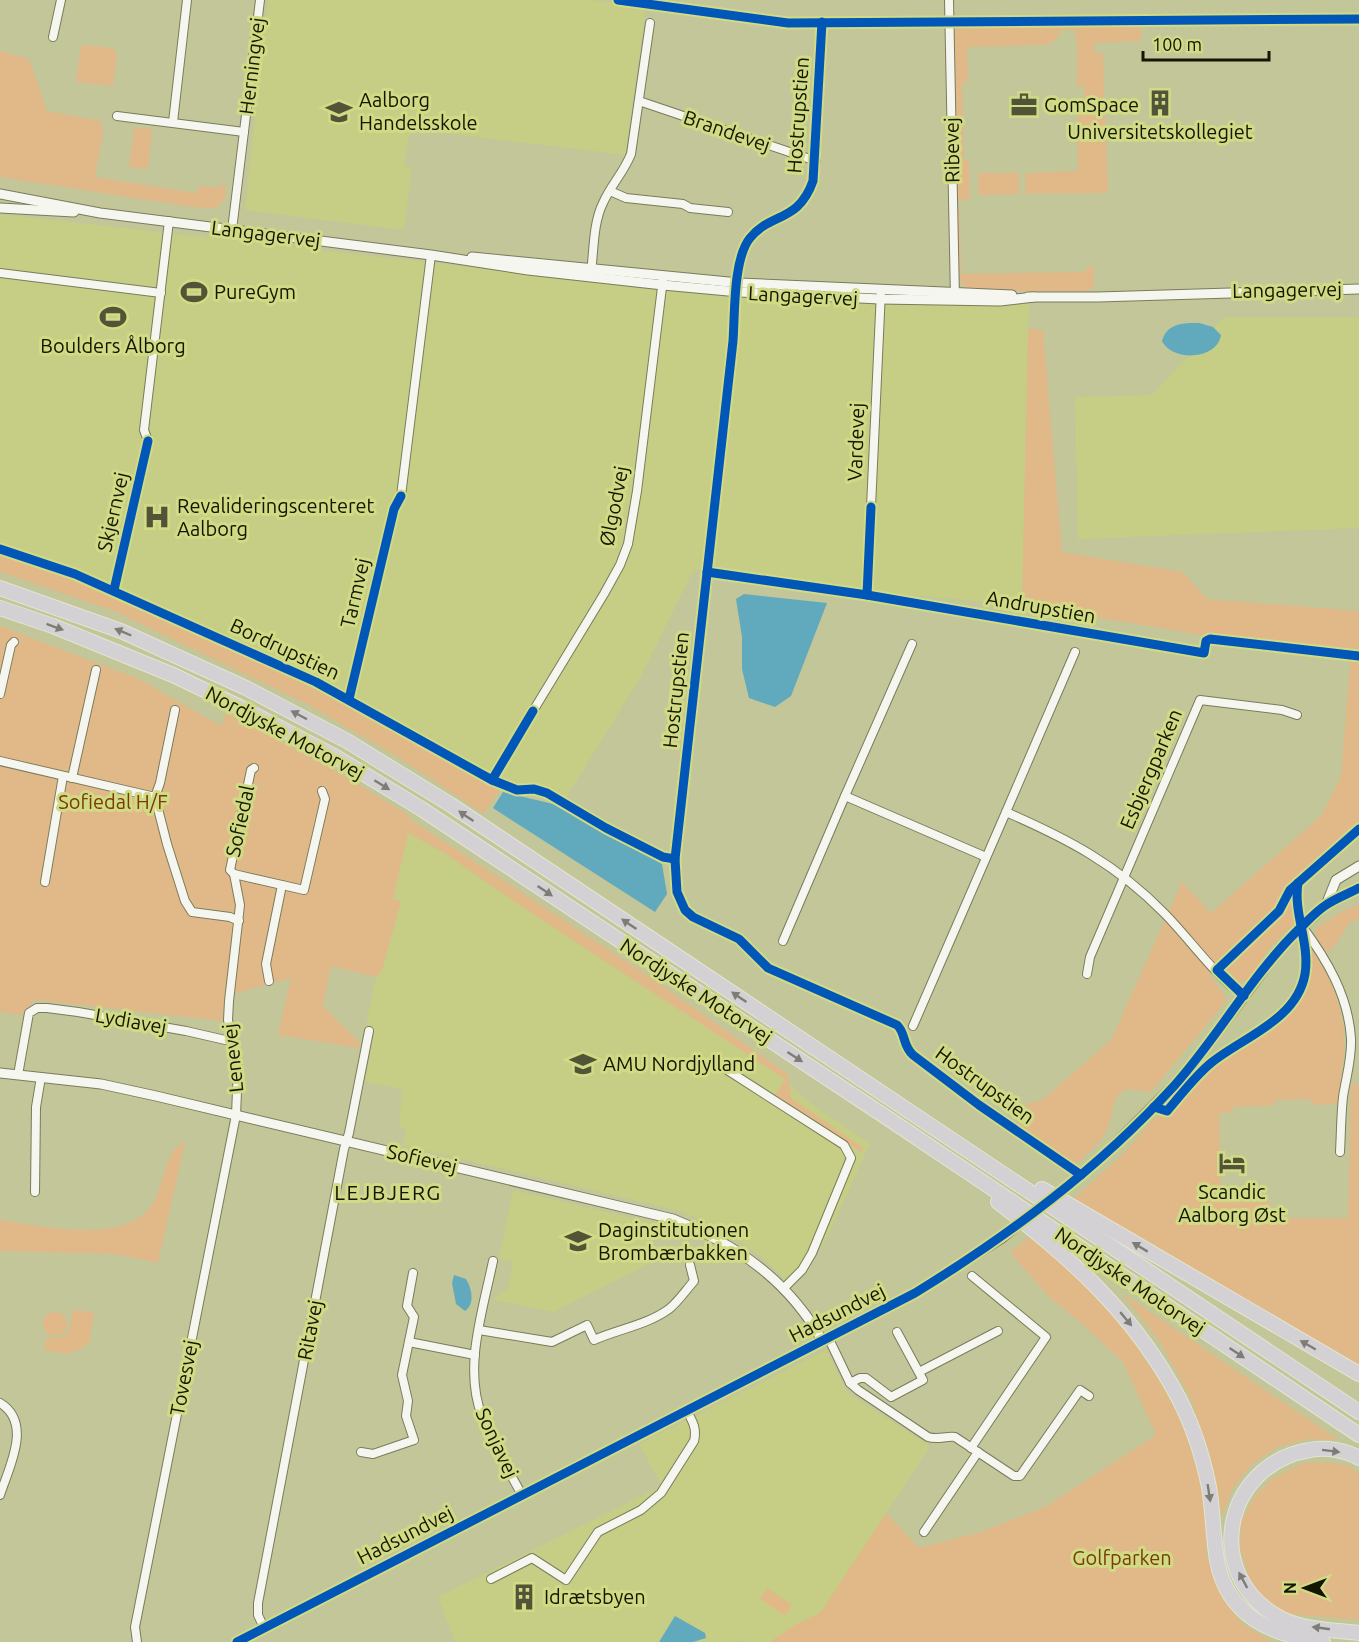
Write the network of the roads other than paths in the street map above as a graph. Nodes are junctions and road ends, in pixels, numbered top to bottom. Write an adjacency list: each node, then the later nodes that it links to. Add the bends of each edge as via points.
1 (61, 0): 6 (street)
2 (187, 0): 9 (street)
3 (260, 0): 10 (street, Herningvej)
4 (949, 0): 28 (street, Ribevej)
5 (650, 23): 7 (street)
6 (53, 38)
7 (639, 101): 11 (street, Brandevej); 12 (street, via 631,154)
8 (117, 116): 9 (street, Herningvej)
9 (173, 122): 10 (street, Herningvej)
10 (244, 132): 20 (street, Herningvej)
11 (816, 161)
12 (610, 191): 17 (street, via 626,198); 23 (street, via 597,219)
13 (0, 194): 15 (street, Langagervej)
14 (0, 201): 15 (street, Langagervej)
15 (37, 201): 18 (street, Langagervej)
16 (0, 208): 18 (street, Langagervej)
17 (728, 212)
18 (100, 213): 19 (street, Langagervej)
19 (169, 221): 20 (street, Langagervej); 26 (street)
20 (232, 230): 21 (street, Langagervej)
21 (431, 255): 23 (street, Langagervej); 30 (street)
22 (0, 273): 26 (street)
23 (591, 274): 24 (street, Langagervej)
24 (663, 281): 27 (street, Langagervej); 40 (street, Ølgodvej, via 628,544 604,594)
25 (1359, 289): 28 (street, Langagervej, via 1000,301)
26 (161, 293): 29 (street, via 144,430)
27 (880, 295): 28 (street, Langagervej); 31 (street, Vardevej)
28 (955, 297)
29 (148, 441)
30 (400, 496)
31 (871, 507)
32 (0, 588): 65 (highway, Nordjyske Motorvej, one-way to 32, via 347,741 246,688 121,631)
33 (0, 608): 74 (highway, Nordjyske Motorvej, one-way to 74, via 173,675 336,757 420,808)
34 (14, 642): 38 (street)
35 (912, 645): 47 (street)
36 (1075, 652): 49 (street)
37 (96, 670): 45 (street)
38 (0, 694)
39 (175, 710): 48 (street)
40 (532, 711)
41 (1297, 715): 53 (street, Esbjergparken, via 1200,700)
42 (0, 761): 44 (street)
43 (254, 768): 52 (street, Sofiedal, via 230,870)
44 (63, 776): 45 (street); 54 (street)
45 (72, 778): 48 (street)
46 (322, 791): 55 (street, Sofiedal, via 325,799 304,890)
47 (845, 796): 50 (street); 60 (street)
48 (155, 797): 58 (street, via 189,909)
49 (1006, 812): 50 (street); 53 (street, via 1058,835)
50 (987, 857): 66 (street)
51 (1359, 866): 57 (street, Hadsundvej, via 1336,880)
52 (234, 874): 55 (street, Sofiedal); 58 (street, Sofiedal)
53 (1124, 876): 61 (street, Esbjergparken, via 1090,957); 63 (street)
54 (45, 882)
55 (282, 885): 62 (street, via 266,964)
56 (1359, 888): 57 (street, Hadsundvej)
57 (1326, 905): 59 (street, Hadsundvej)
58 (239, 921): 64 (street, Sofiedal)
59 (1302, 926): 63 (street, Hadsundvej); 76 (street, via 1326,961 1346,1009 1351,1039)
60 (783, 941)
61 (1087, 974)
62 (269, 981)
63 (1244, 996): 86 (street, Hadsundvej, bridge, via 1175,1084 1072,1182 1002,1238 915,1293)
64 (229, 1001): 68 (street, Lenevej, via 228,1020)
65 (780, 1024): 90 (highway, one-way to 65, via 1046,1191); 95 (highway, Nordjyske Motorvej)
66 (913, 1026)
67 (369, 1032): 75 (street, Ritavej)
68 (234, 1042): 71 (street, Lydiavej, via 67,1010 37,1008 28,1013); 73 (street, Lenevej, via 238,1067)
69 (724, 1068): 82 (street, via 843,1145 851,1158 812,1253)
70 (0, 1073): 71 (street, Sofievej)
71 (18, 1075): 72 (street, Sofievej)
72 (41, 1077): 73 (street, Sofievej, via 101,1084); 77 (street, via 36,1107)
73 (236, 1115): 75 (street, Sofievej); 106 (street, Tovesvej, via 135,1627)
74 (889, 1119): 96 (highway, Nordjyske Motorvej, one-way to 96); 108 (highway, one-way to 108, via 1038,1233 1086,1275 1132,1326 1153,1354 1196,1437 1209,1488 1218,1560 1231,1595 1254,1620 1273,1630)
75 (346, 1141): 82 (street, Sofievej, via 673,1219 730,1245 754,1261); 104 (street, Ritavej, via 258,1603)
76 (1340, 1152)
77 (35, 1192)
78 (493, 1261): 83 (street, Sonjavej)
79 (690, 1265): 83 (street, via 694,1281 669,1309 594,1340 587,1325 552,1342)
80 (413, 1273): 87 (street, via 407,1306 414,1317)
81 (972, 1276): 97 (street, via 1046,1337)
82 (783, 1289): 86 (street, Sofievej)
83 (479, 1330): 88 (street, Sonjavej)
84 (998, 1331): 89 (street)
85 (897, 1332): 89 (street)
86 (825, 1339): 91 (street); 94 (street, Hadsundvej)
87 (409, 1342): 88 (street); 98 (street, via 402,1375 408,1401 406,1416 414,1440 373,1454)
88 (475, 1355): 100 (street, Sonjavej, via 475,1385 482,1415)
89 (919, 1372): 91 (street, via 923,1380 891,1397 866,1378)
90 (1359, 1374)
91 (850, 1383): 97 (street, via 928,1437 955,1437)
92 (1089, 1396): 97 (street, via 1080,1390 1020,1476)
93 (0, 1403): 101 (street, via 14,1415 18,1437)
94 (687, 1411): 100 (street, Hadsundvej); 103 (street, via 696,1435 667,1484 653,1501 598,1532 566,1580 532,1558)
95 (1359, 1412)
96 (1359, 1435)
97 (974, 1450): 102 (street)
98 (361, 1452)
99 (1359, 1458): 105 (highway, one-way to 99, via 1303,1626 1267,1610 1241,1580 1231,1542 1232,1522 1248,1485 1278,1460 1316,1449 1336,1450)
100 (522, 1495): 104 (street, Hadsundvej)
101 (0, 1496)
102 (924, 1532)
103 (491, 1579)
104 (264, 1628): 107 (street, Hadsundvej)
105 (1359, 1634)
106 (137, 1642)
107 (237, 1642)
108 (1323, 1642)

